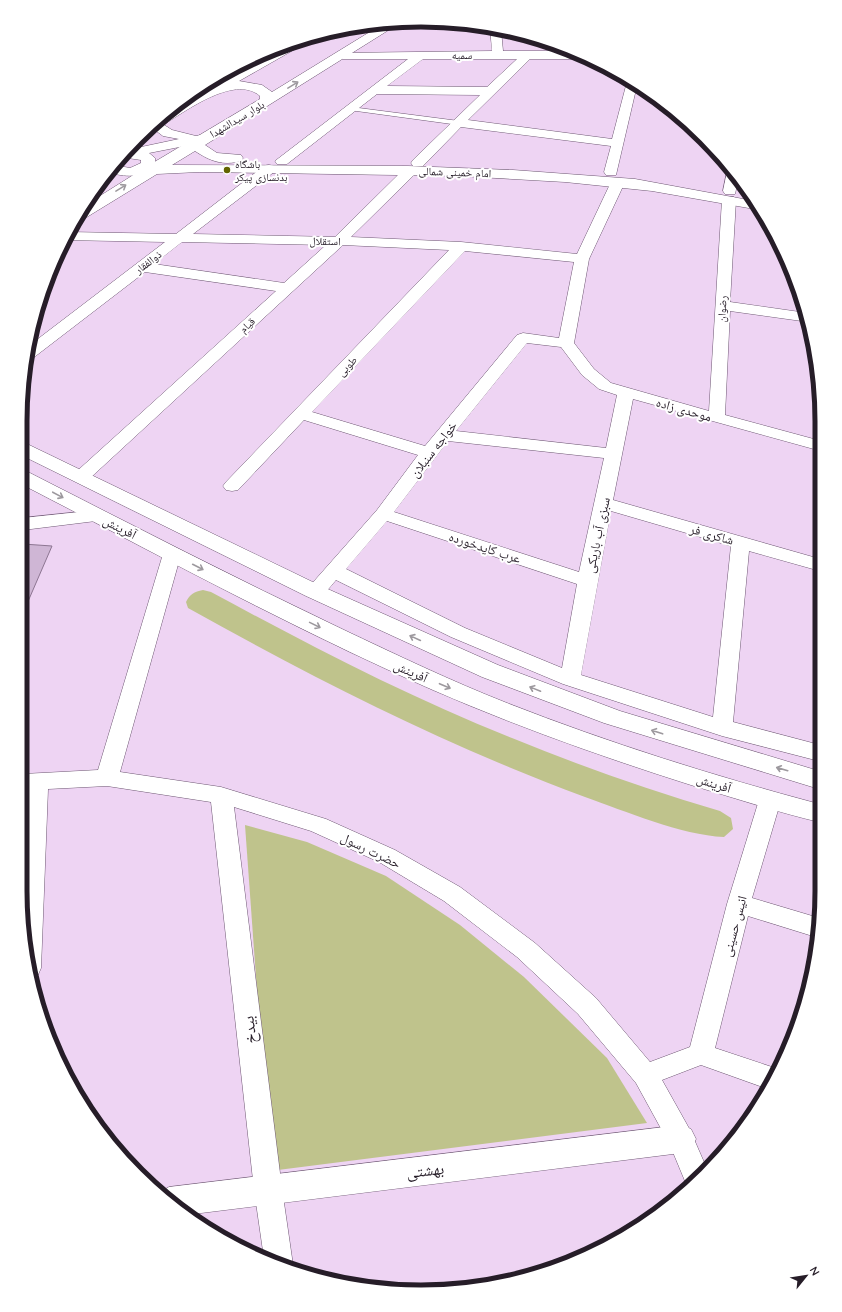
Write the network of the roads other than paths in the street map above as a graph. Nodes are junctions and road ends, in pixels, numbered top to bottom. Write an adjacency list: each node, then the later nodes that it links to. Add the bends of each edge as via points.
1 (381, 29): 4 (main road, بلوار سیدالشهدا)
2 (496, 35): 6 (street)
3 (276, 55): 9 (main road)
4 (343, 55): 5 (street, سمیه); 13 (main road, بلوار سیدالشهدا, one-way to 4)
5 (420, 55): 6 (street, سمیه); 11 (street)
6 (498, 55): 7 (street, سمیه)
7 (527, 55): 8 (street, سمیه); 12 (street, قیام)
8 (567, 55)
9 (217, 88): 13 (main road, via 242,85 254,87 263,90 267,95); 15 (main road)
10 (631, 88): 19 (street)
11 (374, 90): 12 (street); 14 (street)
12 (491, 91): 16 (street, قیام)
13 (267, 101): 18 (main road, بلوار سیدالشهدا)
14 (351, 108): 16 (lane); 23 (street)
15 (179, 110)
16 (459, 123): 19 (street); 24 (street, قیام)
17 (159, 127): 18 (street, via 168,133)
18 (200, 141): 20 (street); 22 (main road); 28 (main road, بلوار سیدالشهدا)
19 (617, 143): 31 (street)
20 (133, 153)
21 (131, 154): 29 (street, via 140,154 148,158 148,165)
22 (214, 157): 23 (main road, امام خمینی شمالی); 25 (main road, via 200,161)
23 (282, 161): 24 (main road, امام خمینی شمالی)
24 (414, 167): 26 (main road, امام خمینی شمالی); 31 (main road, امام خمینی شمالی); 39 (street, قیام)
25 (199, 168): 26 (main road, امام خمینی شمالی); 28 (main road, امام خمینی شمالی)
26 (269, 169): 38 (street, ذوالفقار)
27 (117, 170): 29 (street)
28 (151, 170): 35 (main road, بلوار سیدالشهدا, one-way to 28)
29 (134, 171): 30 (street)
30 (113, 175)
31 (615, 177): 34 (main road, امام خمینی شمالی); 41 (street)
32 (732, 178): 34 (street, رضوان)
33 (744, 195): 34 (main road, امام خمینی شمالی)
34 (729, 196): 36 (main road, امام خمینی شمالی); 44 (street, رضوان)
35 (95, 199)
36 (750, 203)
37 (74, 236): 38 (street, استقلال)
38 (178, 239): 39 (street, استقلال); 42 (street, ذوالفقار)
39 (339, 241): 40 (street, استقلال); 43 (street, قیام)
40 (461, 246): 41 (street, استقلال); 49 (street, طوبی)
41 (582, 259): 46 (street)
42 (142, 267): 43 (street); 47 (street, ذوالفقار)
43 (287, 288): 56 (street, قیام)
44 (722, 305): 45 (street); 50 (street, رضوان)
45 (801, 317)
46 (566, 342): 48 (street, موحدی زاده, via 588,372 605,386); 51 (street, خواجه سنبلان, via 523,338)
47 (34, 350)
48 (626, 393): 50 (street, موحدی زاده); 55 (street, سبزی آب باریکی)
49 (301, 414): 54 (street); 58 (street, طوبی)
50 (717, 418): 52 (street, موحدی زاده)
51 (444, 435): 54 (street, خواجه سنبلان); 55 (street)
52 (815, 444)
53 (27, 449): 56 (main road)
54 (429, 453): 60 (street, خواجه سنبلان)
55 (614, 454): 59 (street, سبزی آب باریکی)
56 (82, 476): 68 (main road)
57 (27, 479): 61 (main road, آفرینش, one-way to 61)
58 (232, 486)
59 (604, 503): 63 (street, شاکری فر); 67 (street, سبزی آب باریکی)
60 (383, 514): 66 (street, خواجه سنبلان); 67 (street, عرب کایدخورده)
61 (98, 516): 62 (street); 64 (main road, آفرینش)
62 (27, 524)
63 (741, 542): 65 (street, شاکری فر); 70 (street)
64 (172, 554): 72 (street); 76 (main road, آفرینش, one-way to 76, via 390,662 499,709 624,755)
65 (815, 564)
66 (335, 571): 68 (street, خواجه سنبلان); 69 (street, via 452,630)
67 (587, 581): 69 (street, سبزی آب باریکی)
68 (315, 592): 73 (main road, one-way to 68, via 675,738 579,706 490,671)
69 (570, 679): 70 (street)
70 (722, 728): 71 (street)
71 (815, 752)
72 (107, 778): 74 (street, حضرت رسول); 75 (street, حضرت رسول)
73 (815, 779)
74 (30, 782): 80 (street)
75 (221, 795): 82 (street, حضرت رسول, via 318,825 387,856 452,894 526,950 586,1006); 86 (street, بیدخ)
76 (770, 800): 77 (main road, آفرینش); 78 (street, انیس حسینی)
77 (815, 811)
78 (739, 904): 79 (street); 81 (street, انیس حسینی)
79 (813, 926)
80 (29, 932)
81 (701, 1054): 82 (street); 83 (street)
82 (645, 1075): 84 (street, حضرت رسول)
83 (768, 1077)
84 (681, 1139): 85 (street, حضرت رسول); 86 (main road, بهشتی)
85 (695, 1174)
86 (268, 1188): 87 (main road, بهشتی); 88 (street, بیدخ)
87 (177, 1201)
88 (278, 1258)

